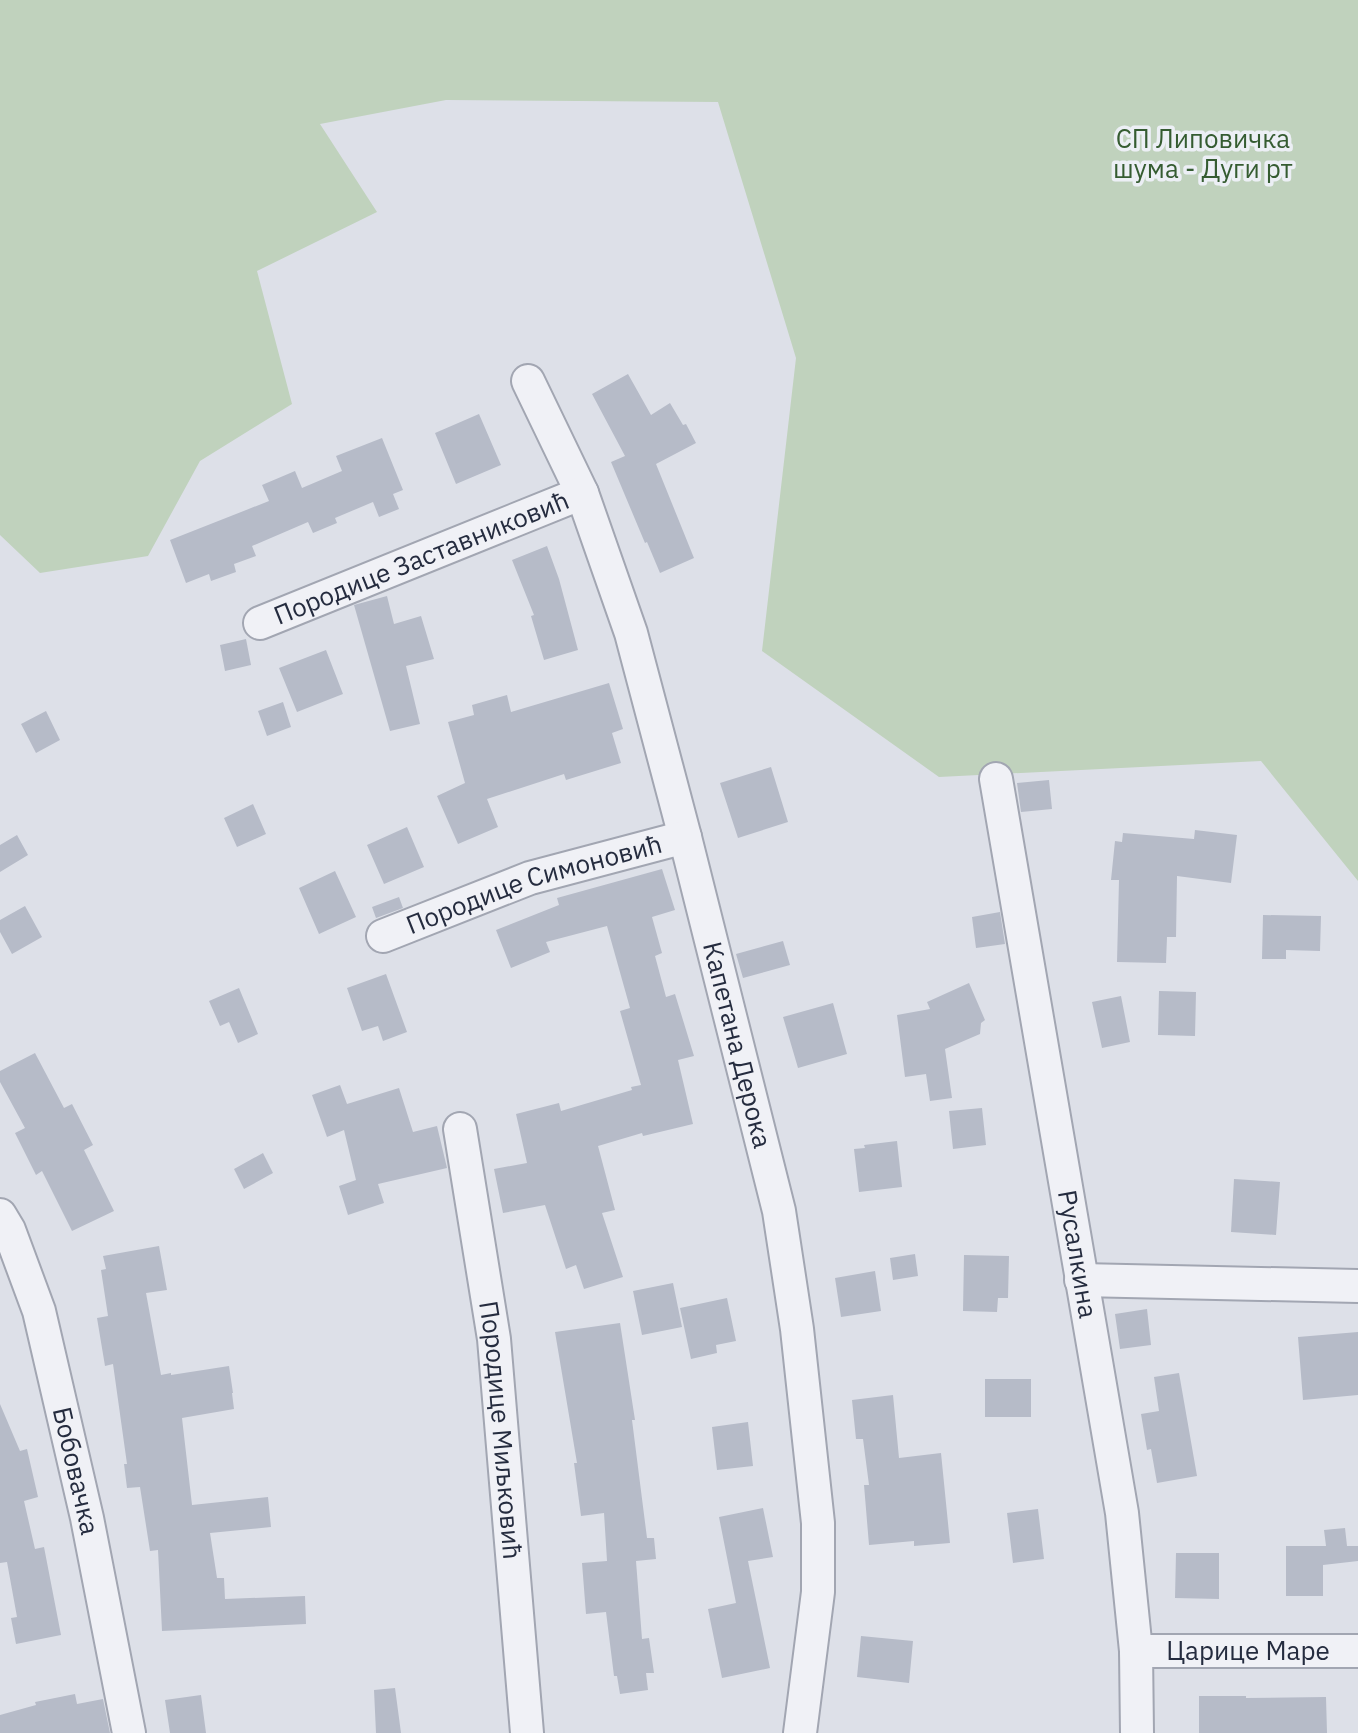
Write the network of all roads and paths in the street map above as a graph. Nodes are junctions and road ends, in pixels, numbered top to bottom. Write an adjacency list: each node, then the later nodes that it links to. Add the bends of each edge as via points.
1 (528, 381): 2 (street, Капетана Дерока)
2 (582, 493): 3 (street, Породице Заставниковић); 5 (street, Капетана Дерока, via 631,633)
3 (260, 623)
4 (996, 779): 9 (street, Русалкина)
5 (685, 837): 6 (street, Породице Симоновић, via 530,878); 15 (street, Капетана Дерока, via 779,1211 797,1329 818,1523 818,1592)
6 (383, 936)
7 (460, 1129): 14 (street, Породице Миљковић, via 494,1339)
8 (0, 1215): 13 (street, Бобовачка, via 39,1311)
9 (1081, 1280): 10 (street); 11 (street, Русалкина, via 1122,1513)
10 (1358, 1286)
11 (1136, 1651): 12 (street, Царице Маре); 16 (street, Русалкина)
12 (1358, 1651)
13 (129, 1733)
14 (527, 1733)
15 (800, 1733)
16 (1137, 1733)

